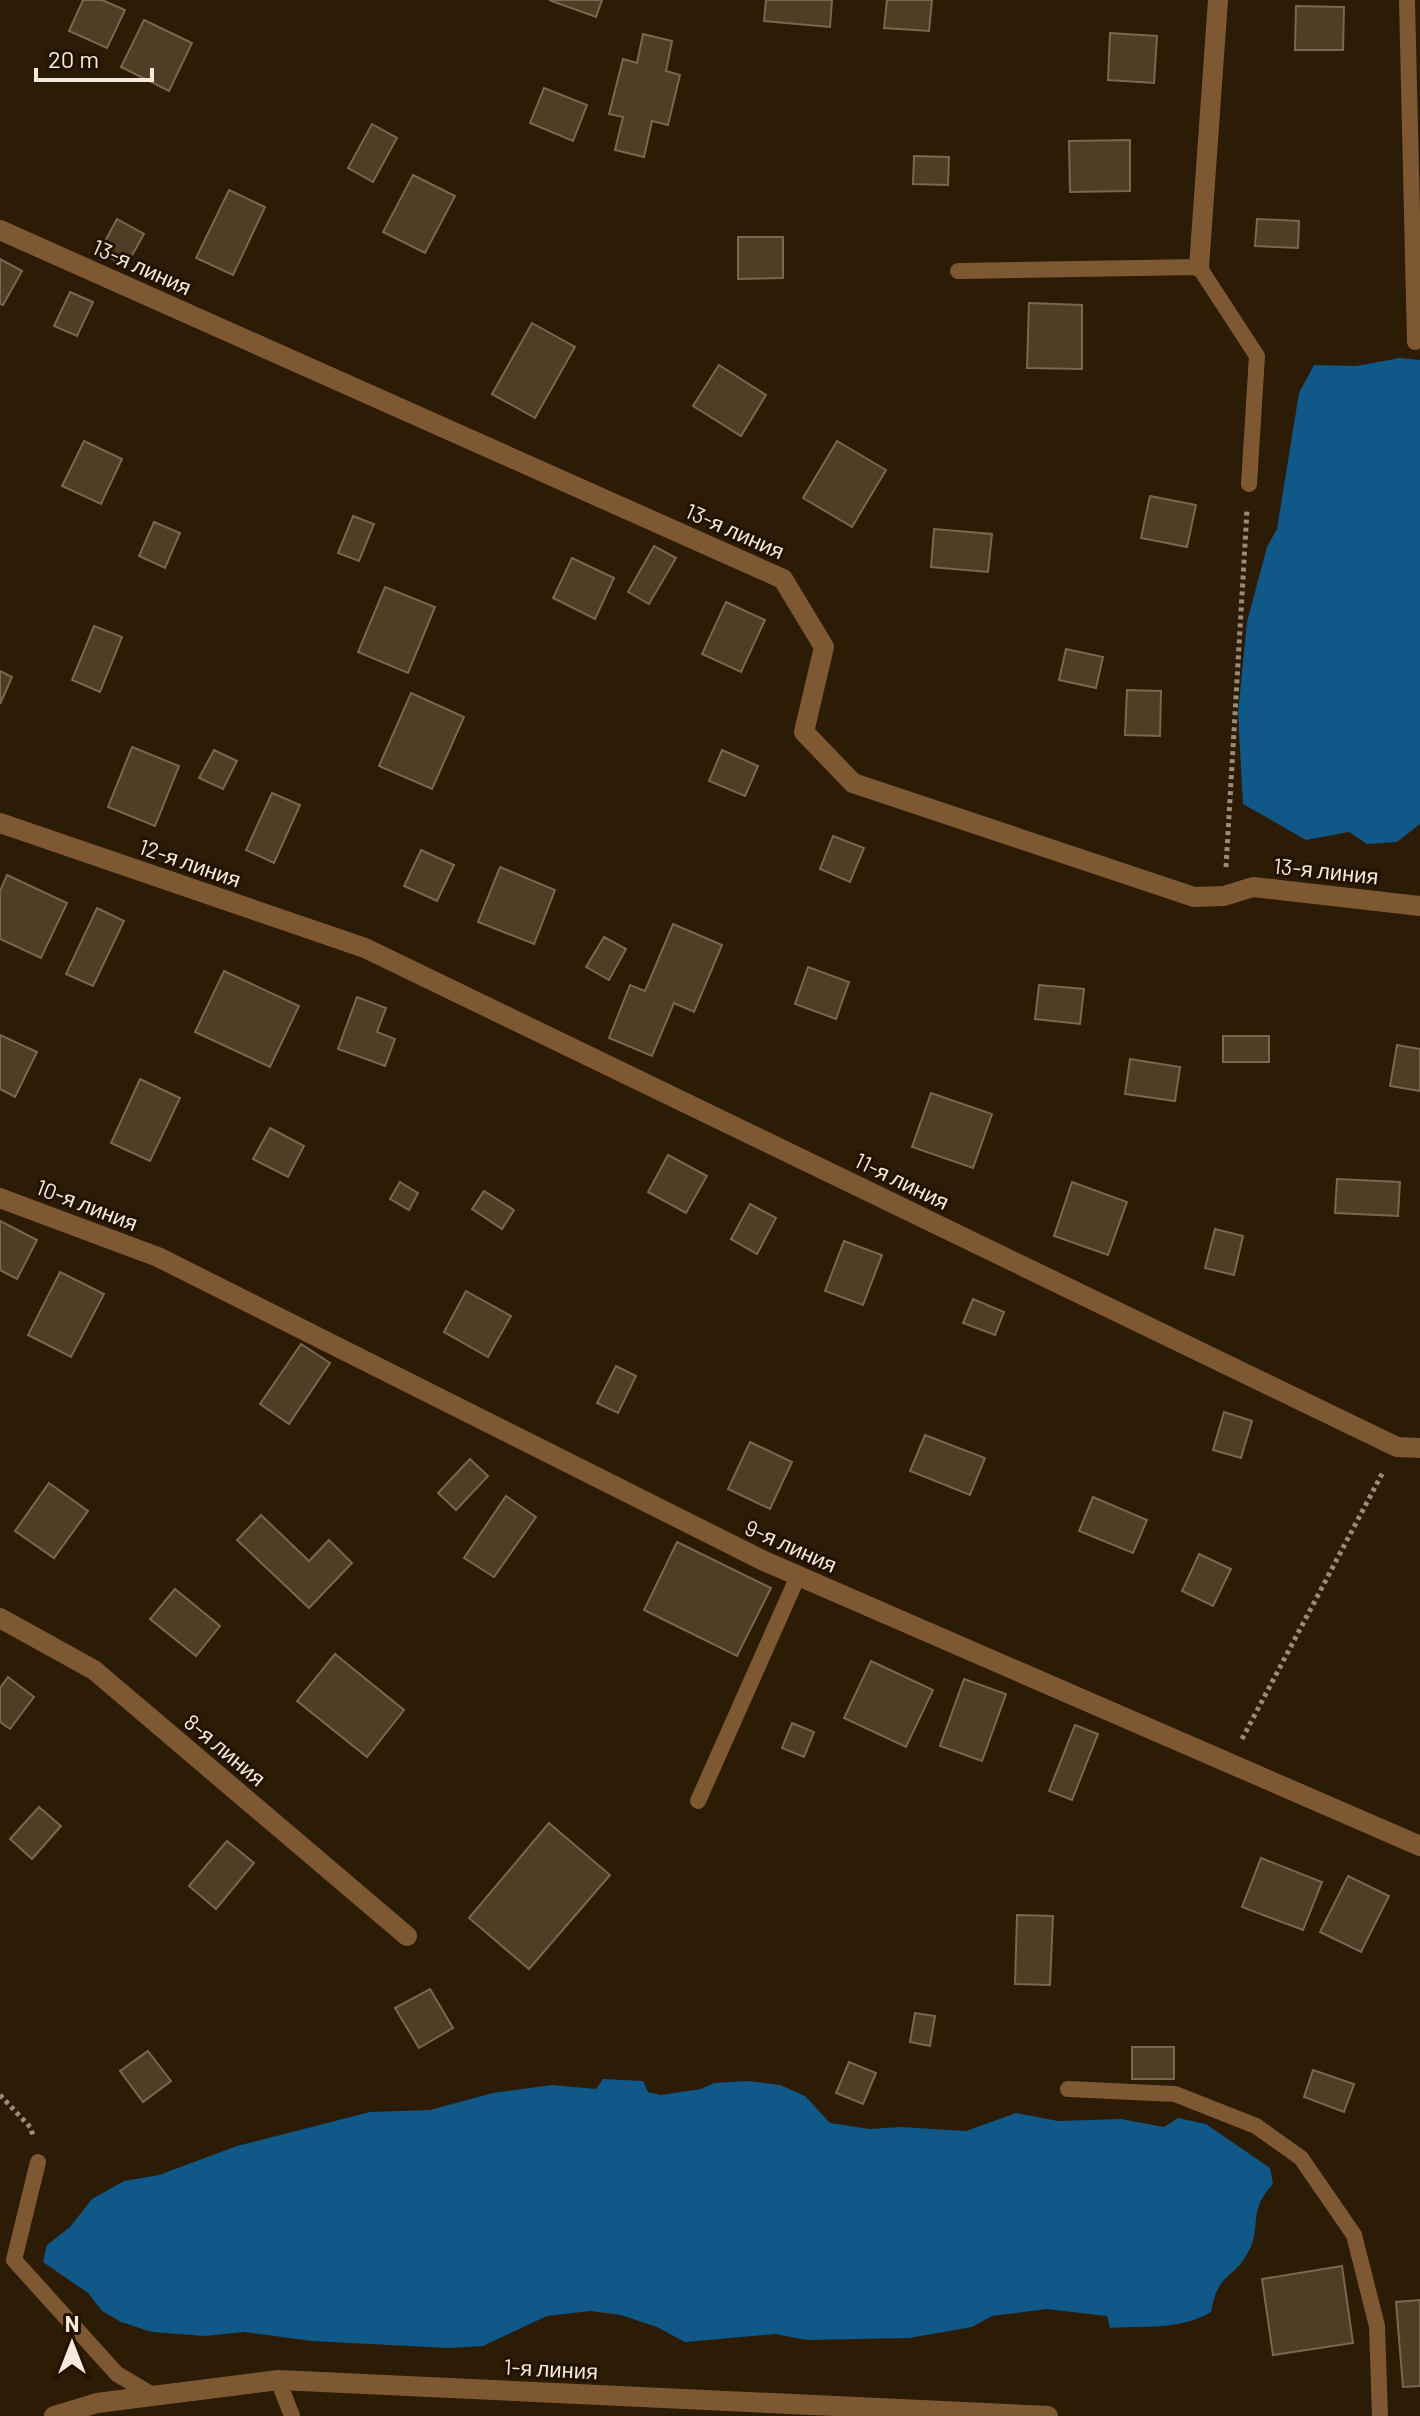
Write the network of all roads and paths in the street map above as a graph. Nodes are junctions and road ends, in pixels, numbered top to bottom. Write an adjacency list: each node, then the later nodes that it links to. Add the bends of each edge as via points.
1 (1218, 0): 4 (street)
2 (1407, 0): 6 (lane)
3 (0, 230): 9 (street, 13-я линия, via 783,579 824,647 804,732 853,783 1194,897)
4 (1199, 267): 5 (lane); 7 (lane, via 1257,356)
5 (958, 271)
6 (1415, 342)
7 (1249, 484): 9 (path)
8 (0, 823): 11 (street, 12-я линия)
9 (1224, 896): 10 (street, 13-я линия, via 1253,887)
10 (1420, 906)
11 (365, 948): 14 (street, 11-я линия)
12 (0, 1198): 13 (street, 10-я линия)
13 (158, 1257): 16 (street, 9-я линия)
14 (1397, 1447): 15 (street, 11-я линия); 18 (path)
15 (1420, 1448)
16 (798, 1576): 18 (street, 9-я линия); 19 (lane)
17 (0, 1618): 21 (street, 8-я линия, via 94,1670)
18 (1230, 1761): 20 (street, 9-я линия)
19 (698, 1801)
20 (1420, 1846)
21 (407, 1936)
22 (1068, 2089): 30 (lane, via 1175,2094 1256,2126 1301,2158 1354,2235 1377,2326)
23 (0, 2095): 24 (path, via 31,2128)
24 (38, 2162): 26 (lane, via 14,2260 117,2374)
25 (278, 2380): 26 (street, 1-я линия); 28 (lane); 29 (street, 1-я линия)
26 (154, 2396): 27 (street, 1-я линия, via 97,2403)
27 (54, 2416)
28 (292, 2416)
29 (1048, 2416)
30 (1380, 2416)

